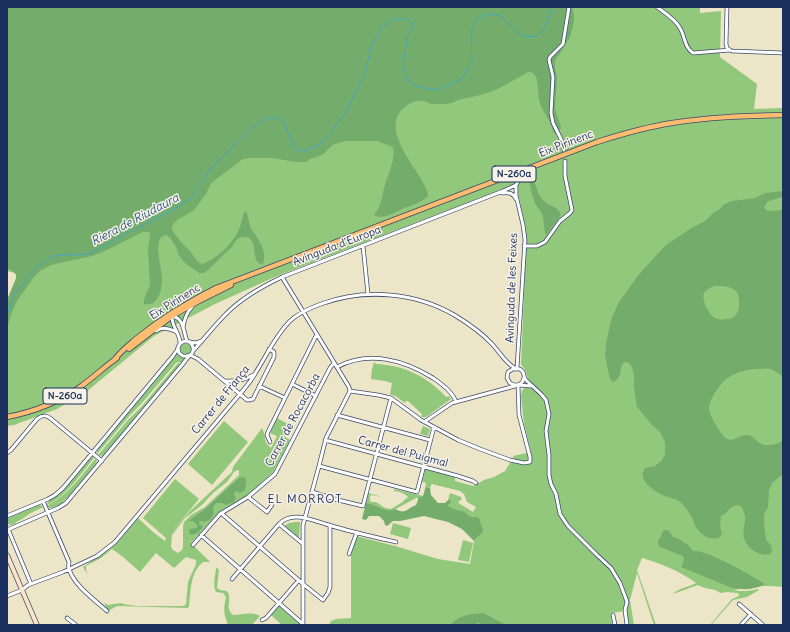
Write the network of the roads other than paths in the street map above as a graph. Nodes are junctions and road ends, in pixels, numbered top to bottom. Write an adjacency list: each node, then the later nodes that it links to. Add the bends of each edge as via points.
1 (569, 7): 7 (street, via 564,44 549,60 553,77 552,112)
2 (657, 7): 4 (street, via 676,22 693,53)
3 (727, 7): 4 (street, via 726,44)
4 (730, 50): 5 (street)
5 (783, 53)
6 (783, 115): 9 (main road, Eix Pirinenc / N-260a, via 718,118 656,126 597,142)
7 (564, 150)
8 (565, 161): 14 (street, via 565,176 572,210 560,221 545,242 537,246)
9 (536, 165): 10 (street, Avinguda d'Europa, via 525,172); 15 (main road, Eix Pirinenc / N-260a)
10 (516, 185): 11 (street, Avinguda d'Europa); 12 (street, Avinguda de les Feixes)
11 (494, 195): 12 (street, Avinguda d'Europa, via 509,193); 13 (street, Avinguda d'Europa)
12 (518, 204): 14 (street, Avinguda de les Feixes)
13 (363, 246): 16 (street, Avinguda d'Europa); 18 (street)
14 (524, 246): 39 (street, Avinguda de les Feixes)
15 (254, 274): 17 (main road, Eix Pirinenc / N-260a); 19 (main road, Eix Pirinenc / N-260a)
16 (282, 277): 20 (street); 28 (street, Avinguda d'Europa, via 240,301)
17 (210, 291): 21 (street); 26 (main road, Eix Pirinenc / N-260a, via 168,314)
18 (368, 294): 20 (street, Carrer de França, via 330,301); 36 (street, Carrer de França, via 404,297 446,311 480,332)
19 (198, 301): 21 (main road, Eix Pirinenc / N-260a); 22 (street, via 185,316)
20 (303, 312): 24 (street); 31 (street, Carrer de França, via 289,322)
21 (172, 316): 22 (street, via 181,321); 23 (street); 25 (main road, Eix Pirinenc / N-260a); 26 (street)
22 (183, 328): 27 (street)
23 (177, 332): 25 (street, via 162,328); 29 (street)
24 (317, 334): 37 (street); 45 (street)
25 (144, 337): 34 (main road, Eix Pirinenc / N-260a)
26 (134, 341): 34 (main road, Eix Pirinenc / N-260a)
27 (189, 341): 28 (street); 29 (street); 32 (street)
28 (202, 341): 32 (street, Avinguda d'Europa)
29 (180, 343): 30 (street)
30 (178, 347): 33 (street, via 181,355); 64 (street)
31 (269, 349): 41 (street, Carrer de França); 47 (street, via 274,351 274,355)
32 (193, 351): 33 (street); 35 (street)
33 (190, 355): 35 (street); 67 (street)
34 (115, 359): 57 (main road, Eix Pirinenc / N-260a, via 81,386 57,400 34,410)
35 (198, 359): 44 (street)
36 (505, 359): 39 (street, Carrer de França); 40 (street, Carrer de França)
37 (334, 363): 38 (street); 52 (street, Carrer de Rocacorba)
38 (337, 367): 50 (street); 55 (street, via 349,361 370,358 407,364 440,382)
39 (516, 368): 40 (street); 42 (street, via 523,372)
40 (508, 372): 43 (street)
41 (256, 373): 44 (street, via 242,380); 51 (street, Carrer de França)
42 (524, 377): 46 (street, via 523,382); 48 (street)
43 (507, 379): 46 (street, via 512,385); 49 (street, via 506,385)
44 (225, 381): 51 (street)
45 (292, 384): 52 (street); 53 (street)
46 (517, 385): 48 (street); 49 (street); 59 (street, via 519,416 530,462 510,460 466,444)
47 (259, 386): 51 (street, via 251,400); 53 (street)
48 (532, 386): 110 (street, via 544,396 548,404 546,431 549,475 560,514 568,526 616,575 626,599)
49 (499, 390): 55 (street)
50 (350, 391): 54 (street); 56 (street)
51 (240, 394): 91 (street, Carrer de França, via 115,542 97,556)
52 (316, 396): 73 (street, Carrer de Rocacorba, via 275,474)
53 (285, 398): 63 (street, via 267,433)
54 (391, 398): 58 (street); 60 (street)
55 (456, 402): 58 (street)
56 (337, 415): 60 (street); 61 (street)
57 (7, 417)
58 (424, 422): 59 (street)
59 (434, 427): 62 (street)
60 (383, 428): 62 (street); 66 (street)
61 (325, 440): 66 (street, Carrer del Puigmal); 68 (street)
62 (430, 440): 69 (street)
63 (270, 442)
64 (92, 452): 65 (street, via 50,418 41,416); 67 (street); 74 (street, via 63,488)
65 (7, 453)
66 (377, 454): 69 (street, Carrer del Puigmal); 70 (street)
67 (102, 461): 76 (street, via 66,503)
68 (319, 466): 70 (street); 72 (street)
69 (423, 467): 70 (street, via 417,492); 71 (street, Carrer del Puigmal)
70 (370, 480): 72 (street, via 363,506)
71 (476, 483)
72 (312, 492): 79 (street)
73 (248, 497): 75 (street, via 267,512); 77 (street, Carrer de Rocacorba)
74 (43, 501): 76 (street); 78 (street)
75 (272, 505)
76 (48, 512): 82 (street); 91 (street, via 69,562)
77 (221, 513): 84 (street, Carrer de Rocacorba); 88 (street)
78 (7, 516)
79 (305, 518): 80 (street, via 290,517); 81 (street); 86 (street)
80 (279, 524): 86 (street); 88 (street)
81 (330, 526): 83 (street); 96 (street, via 330,587 327,595 323,600)
82 (7, 530): 95 (street)
83 (357, 532): 85 (street); 89 (street)
84 (201, 535): 87 (street, Carrer de Rocacorba); 92 (street)
85 (396, 542)
86 (302, 543): 96 (street)
87 (193, 545)
88 (259, 546): 92 (street); 94 (street)
89 (349, 554)
90 (7, 555): 97 (main road)
91 (69, 569): 95 (street, Carrer de França); 101 (street, via 78,585)
92 (240, 569): 93 (street); 99 (street)
93 (232, 579)
94 (299, 580): 96 (street); 99 (street)
95 (31, 584): 97 (street, Carrer de França)
96 (303, 584): 106 (street)
97 (22, 590): 98 (street, Carrer de França); 107 (main road)
98 (7, 596)
99 (279, 603): 105 (street); 106 (street)
100 (739, 604): 102 (street)
101 (107, 611)
102 (751, 614): 111 (street); 112 (street)
103 (613, 615): 109 (street)
104 (67, 618): 108 (street)
105 (262, 620)
106 (303, 624)
107 (37, 625)
108 (76, 625)
109 (615, 625)
110 (627, 625)
111 (741, 625)
112 (763, 625)

